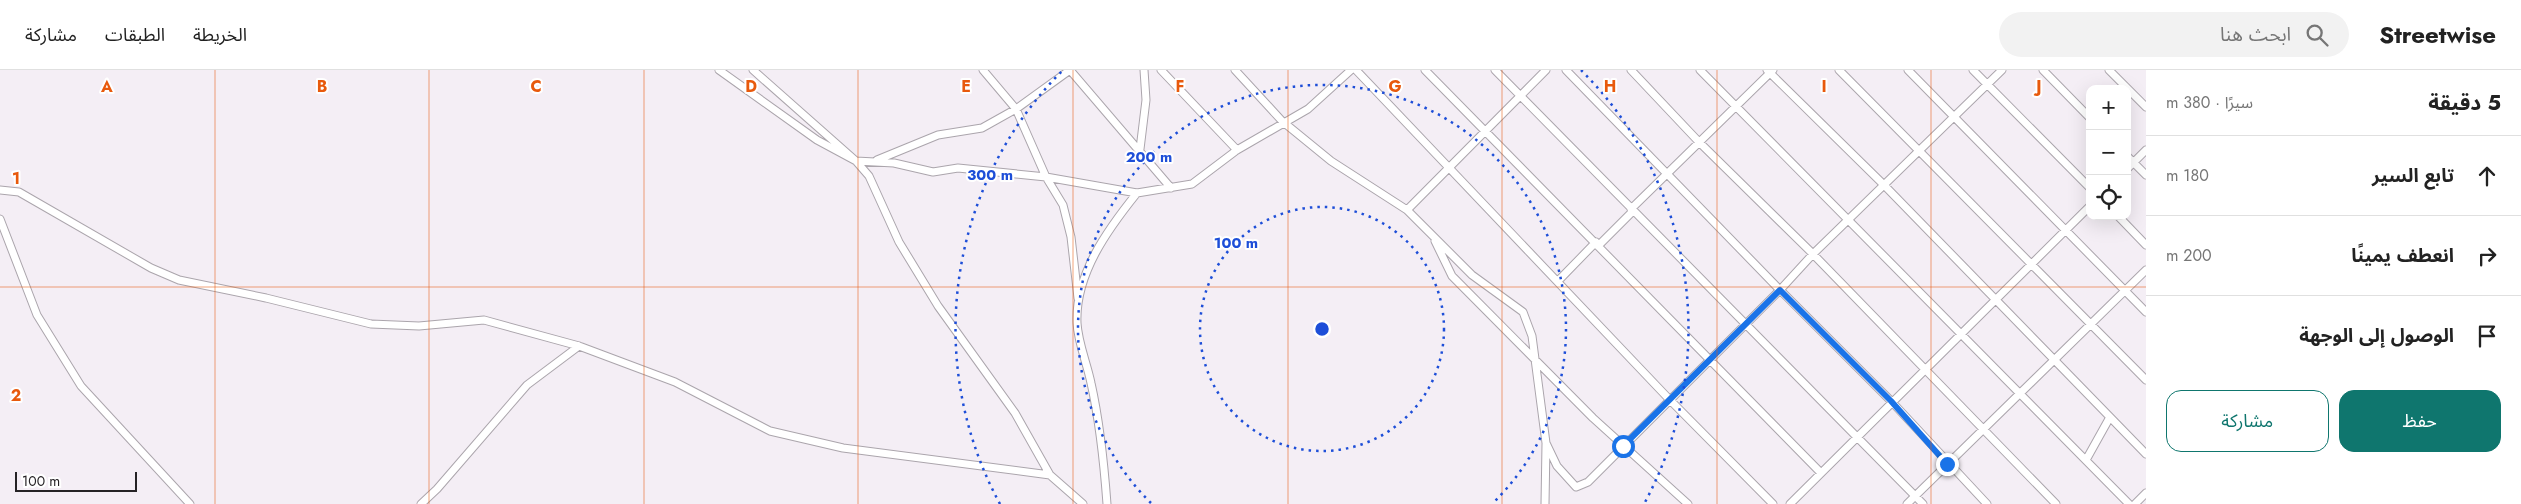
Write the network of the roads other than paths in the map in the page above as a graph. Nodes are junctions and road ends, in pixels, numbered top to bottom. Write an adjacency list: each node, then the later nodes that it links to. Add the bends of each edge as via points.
1 (719, 70): 39 (street, via 816,140)
2 (754, 70): 39 (street)
3 (983, 70): 27 (street)
4 (1070, 70): 27 (street); 33 (street)
5 (1144, 70): 33 (street, via 1146,100)
6 (1161, 70): 34 (street)
7 (1235, 70): 30 (street)
8 (1351, 70): 30 (street, via 1308,108)
9 (1356, 70): 43 (street)
10 (1425, 70): 31 (street)
11 (1495, 70): 24 (street)
12 (1546, 70): 24 (street)
13 (1566, 70): 44 (street)
14 (1631, 70): 32 (street)
15 (1700, 70): 25 (street)
16 (1839, 70): 36 (street)
17 (1908, 70): 29 (street)
18 (1973, 70): 23 (street)
19 (2002, 70): 23 (street)
20 (2042, 70): 28 (street)
21 (2109, 70): 26 (street)
22 (1770, 71): 25 (street); 48 (street)
23 (1987, 84): 29 (street); 47 (street)
24 (1521, 97): 31 (street); 53 (street)
25 (1736, 106): 32 (street); 56 (street)
26 (2146, 107)
27 (1016, 109): 40 (street, via 982,128 938,135); 46 (street)
28 (2086, 114)
29 (1953, 116): 36 (street); 58 (street)
30 (1282, 122): 34 (street); 52 (street, via 1331,161)
31 (1485, 132): 43 (street); 60 (street)
32 (1699, 142): 44 (street); 62 (street)
33 (1140, 149): 49 (street)
34 (1237, 150): 49 (street, via 1192,184)
35 (2146, 150): 41 (street)
36 (1919, 151): 48 (street); 63 (street)
37 (2131, 159): 41 (street)
38 (2146, 159): 41 (street)
39 (856, 160): 40 (street); 92 (street, via 869,176 899,242 938,306 1015,413)
40 (875, 161): 46 (street, via 933,172 958,168)
41 (2134, 162): 42 (street); 45 (street)
42 (2131, 165)
43 (1448, 169): 52 (street); 65 (street)
44 (1667, 174): 53 (street); 66 (street)
45 (2146, 175)
46 (1046, 177): 51 (street); 69 (street, via 1063,205 1071,237)
47 (2086, 184)
48 (1884, 185): 56 (street); 68 (street)
49 (1172, 188): 51 (street)
50 (0, 190): 74 (street, via 19,192 150,268 179,280 370,324 419,326 484,320)
51 (1137, 193): 69 (street, via 1108,229 1093,258)
52 (1407, 210): 59 (street)
53 (1632, 210): 60 (street); 71 (street)
54 (2086, 210): 58 (street)
55 (0, 219): 95 (street, via 37,315 80,386)
56 (1848, 220): 62 (street); 73 (street)
57 (2122, 220): 61 (street)
58 (2065, 231): 63 (street); 67 (street)
59 (1431, 234): 76 (street, via 1452,276); 76 (street, via 1472,275 1523,312 1532,336)
60 (1598, 244): 65 (street); 75 (street)
61 (2146, 245)
62 (1813, 254): 66 (street); 78 (street)
63 (2031, 264): 68 (street); 72 (street)
64 (2146, 270): 67 (street)
65 (1558, 282): 81 (street)
66 (1780, 290): 71 (street); 82 (street)
67 (2124, 291): 70 (street); 72 (street)
68 (1995, 301): 73 (street); 77 (street)
69 (1079, 305): 98 (street, via 1077,323 1103,443)
70 (2146, 312)
71 (1745, 324): 75 (street); 85 (street)
72 (2091, 324): 77 (street); 79 (street)
73 (1961, 334): 78 (street); 80 (street)
74 (580, 346): 92 (street, via 675,382 770,431 843,448); 96 (street, via 527,385)
75 (1709, 359): 81 (street); 91 (street)
76 (1535, 360): 86 (street); 87 (street)
77 (2054, 360): 80 (street); 83 (street)
78 (1924, 370): 82 (street); 84 (street)
79 (2146, 380)
80 (2020, 394): 84 (street); 89 (street)
81 (1669, 399): 87 (street); 101 (street)
82 (1891, 401): 85 (street); 90 (street)
83 (2110, 418): 88 (street); 89 (street)
84 (1983, 430): 90 (street); 106 (street)
85 (1857, 437): 91 (street); 94 (street)
86 (1546, 443): 87 (street, via 1557,466 1576,487 1588,482); 99 (street)
87 (1623, 446): 100 (street)
88 (2146, 454)
89 (2086, 460): 107 (street)
90 (1947, 464): 94 (street); 105 (street)
91 (1821, 473): 102 (street)
92 (1050, 475): 97 (street)
93 (2146, 493): 108 (street)
94 (1915, 496): 103 (street); 104 (street)
95 (190, 504)
96 (421, 504)
97 (1083, 504)
98 (1107, 504)
99 (1545, 504)
100 (1688, 504)
101 (1773, 504)
102 (1790, 504)
103 (1907, 504)
104 (1923, 504)
105 (1987, 504)
106 (2056, 504)
107 (2129, 504)
108 (2135, 504)

